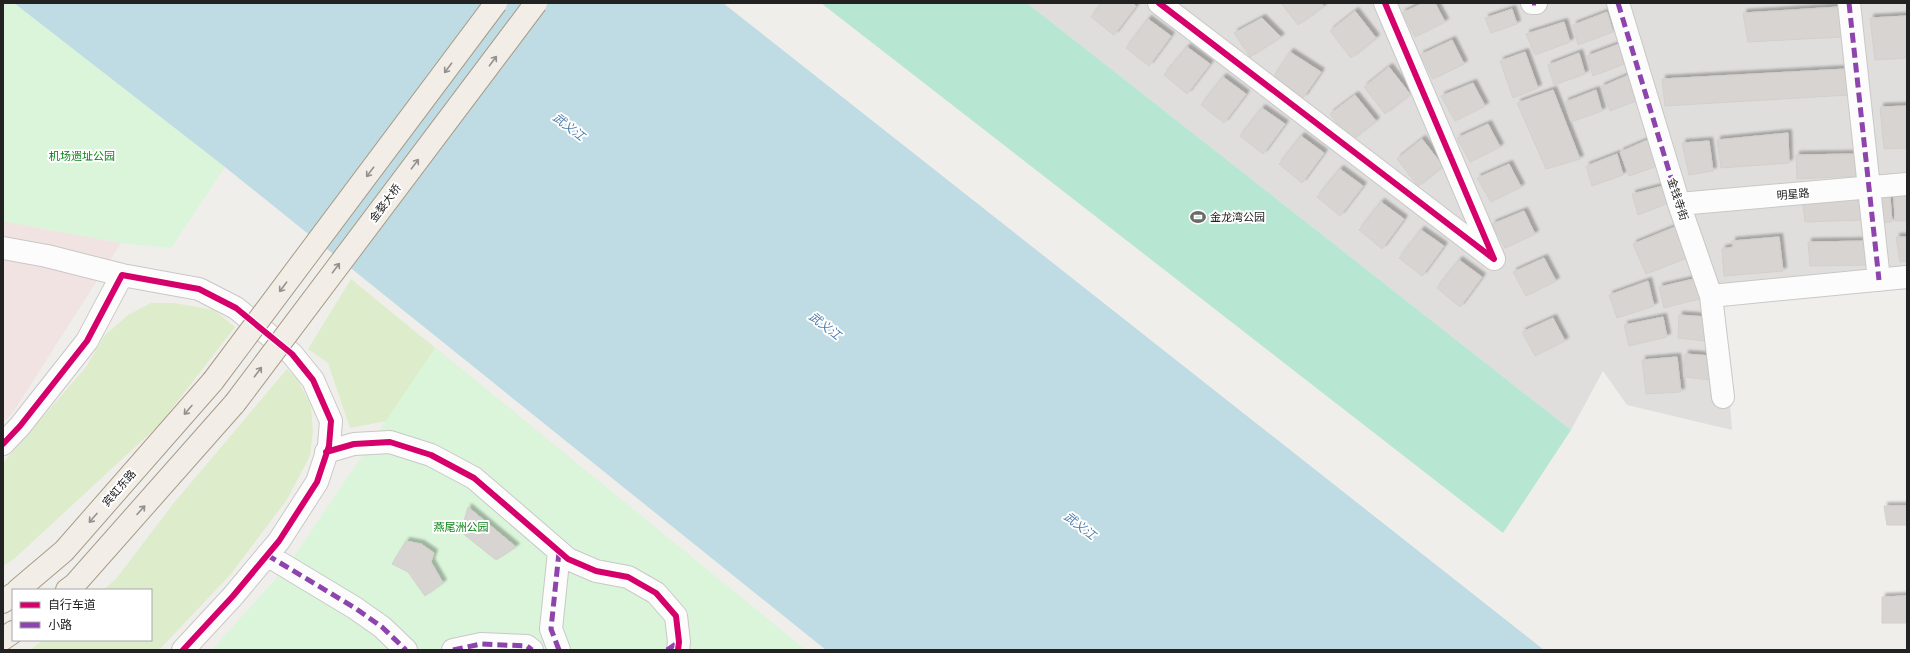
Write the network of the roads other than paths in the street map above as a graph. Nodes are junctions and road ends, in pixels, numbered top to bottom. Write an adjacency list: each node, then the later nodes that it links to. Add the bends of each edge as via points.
1 (496, 3): 22 (main road, 宾虹东路, one-way to 22, bridge, via 213,381 64,551)
2 (536, 3): 23 (main road, 金婺大桥, one-way to 2, bridge, via 235,404)
3 (1159, 3): 4 (street, via 1494,259)
4 (1385, 3)
5 (1532, 3): 6 (street)
6 (1536, 3)
7 (1618, 3): 11 (street, 金钱寺街)
8 (1849, 3): 10 (street)
9 (1907, 184): 10 (street, 明星路)
10 (1867, 187): 11 (street, 明星路); 15 (street)
11 (1679, 204): 16 (street, 金钱寺街)
12 (3, 248): 13 (street, via 48,256)
13 (122, 275): 18 (street, via 87,342); 19 (street, via 199,289 236,308 292,354 313,380 331,421)
14 (1907, 277): 15 (street)
15 (1879, 280): 16 (street)
16 (1711, 296): 17 (street, 金钱寺街)
17 (1722, 397)
18 (3, 444)
19 (326, 452): 20 (street, via 354,444 390,442 431,455 474,478); 21 (street, via 316,482 279,541)
20 (559, 552): 28 (street, via 596,572 628,577 656,593 676,616); 33 (street, via 551,629)
21 (267, 555): 29 (street); 30 (street, via 355,608 382,627)
22 (19, 589)
23 (68, 589)
24 (12, 595): 25 (main road)
25 (3, 602)
26 (12, 633): 27 (main road)
27 (3, 639)
28 (675, 647)
29 (184, 650)
30 (406, 650)
31 (453, 650): 32 (street, via 481,644 527,646)
32 (532, 650)
33 (559, 650)

